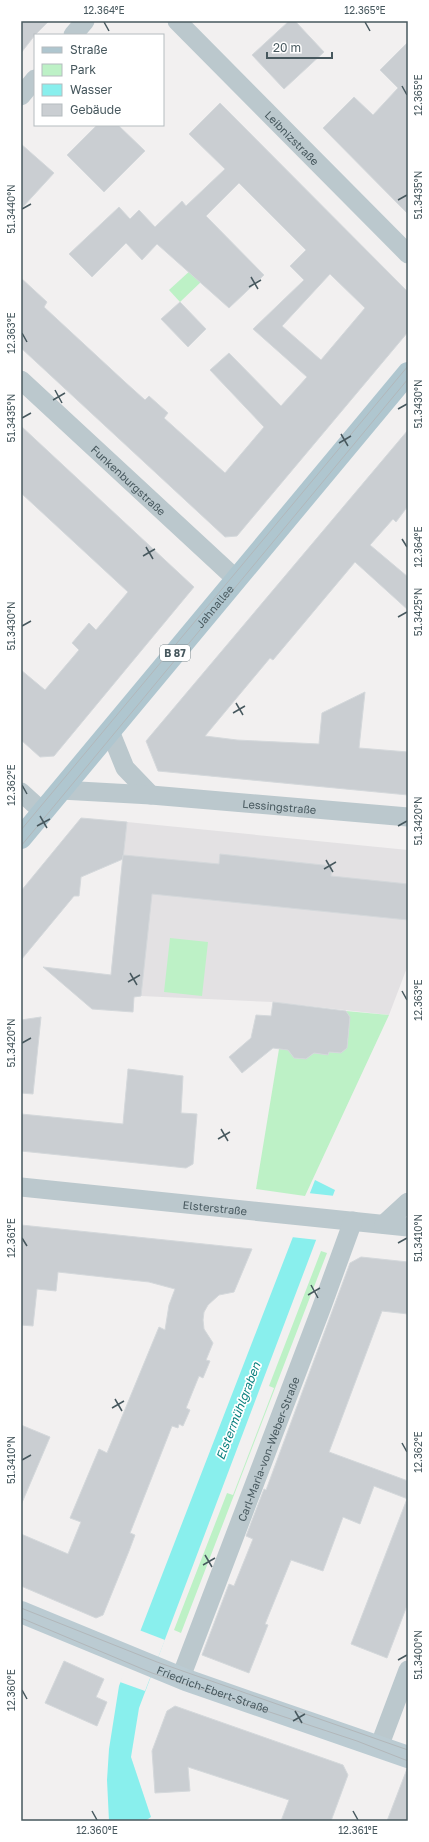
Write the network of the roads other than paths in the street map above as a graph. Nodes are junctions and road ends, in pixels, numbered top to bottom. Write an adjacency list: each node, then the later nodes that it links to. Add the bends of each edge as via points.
1 (85, 21): 3 (street)
2 (177, 21): 6 (street, Leibnizstraße)
3 (74, 34)
4 (34, 80): 5 (street)
5 (21, 96)
6 (408, 254)
7 (408, 373): 9 (main road, Jahnallee / B 87)
8 (21, 380): 9 (street, Funkenburgstraße)
9 (236, 579): 10 (main road, Jahnallee / B 87)
10 (110, 731): 11 (main road, Jahnallee / B 87); 13 (street, via 125,768)
11 (61, 790): 13 (street, Lessingstraße); 14 (main road, Jahnallee / B 87)
12 (21, 792): 14 (street)
13 (151, 795): 15 (street, Lessingstraße)
14 (43, 812): 16 (main road, Jahnallee / B 87)
15 (408, 817)
16 (21, 838)
17 (21, 1187): 19 (street, Elsterstraße)
18 (408, 1202): 20 (street)
19 (353, 1221): 20 (street, Elsterstraße); 24 (street, Carl-Maria-von-Weber-Straße)
20 (384, 1224): 21 (street, Elsterstraße)
21 (408, 1227)
22 (21, 1612): 24 (main road, Friedrich-Ebert-Straße)
23 (408, 1670): 25 (street)
24 (181, 1677): 25 (main road, Friedrich-Ebert-Straße)
25 (379, 1747): 26 (main road, Friedrich-Ebert-Straße)
26 (408, 1757)

